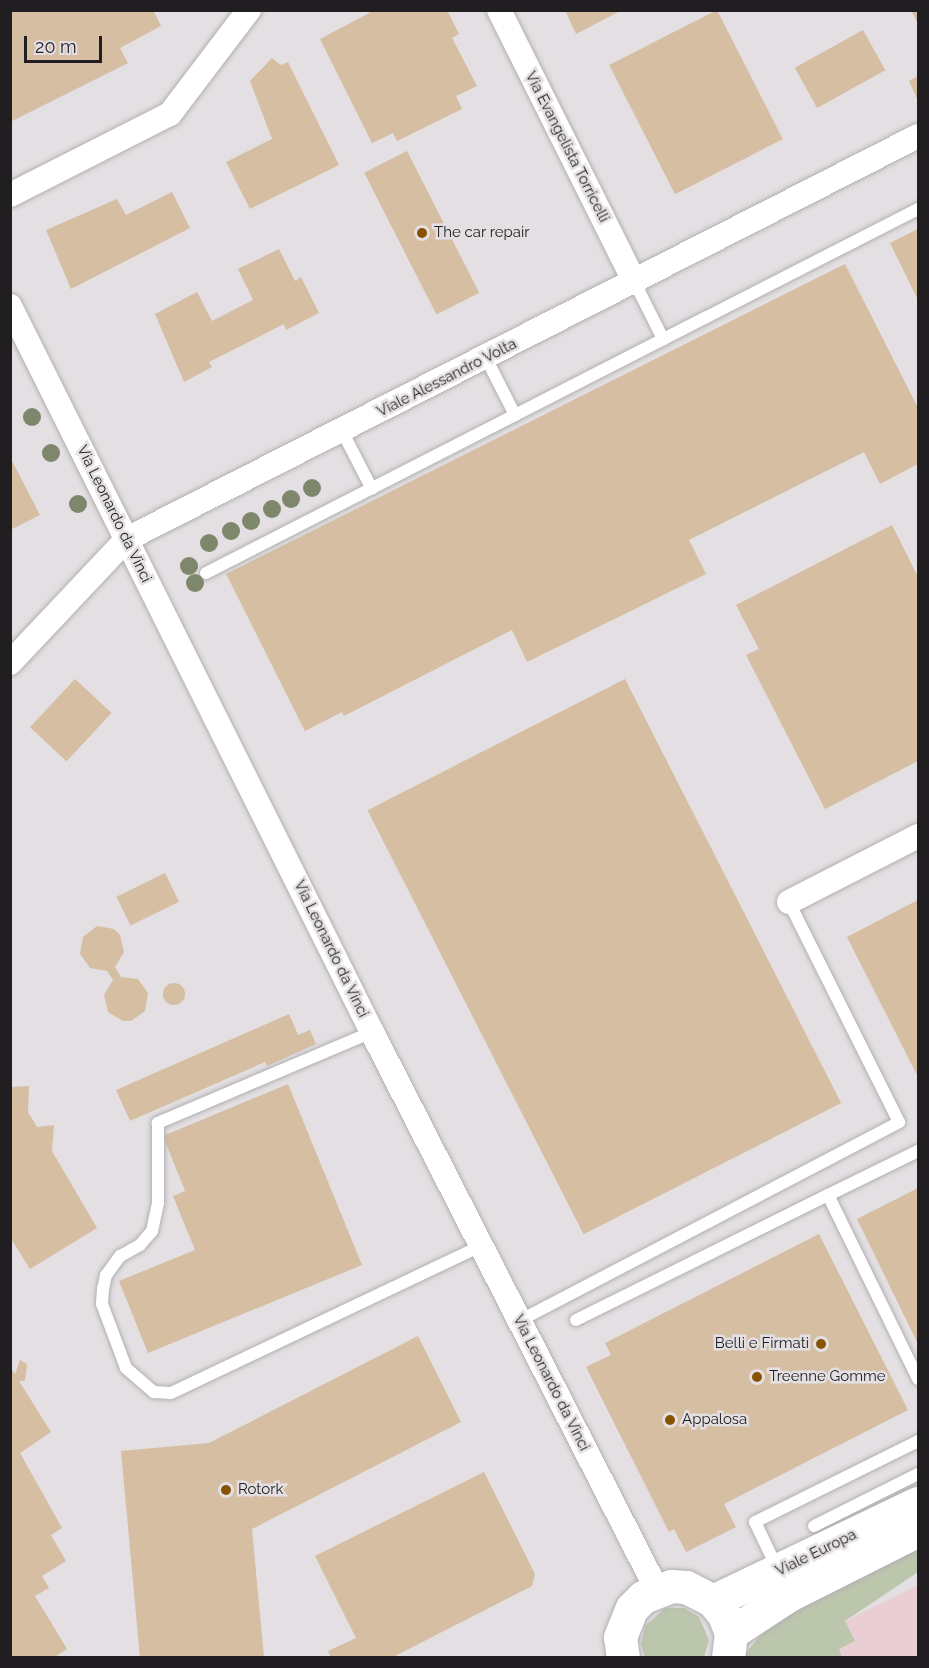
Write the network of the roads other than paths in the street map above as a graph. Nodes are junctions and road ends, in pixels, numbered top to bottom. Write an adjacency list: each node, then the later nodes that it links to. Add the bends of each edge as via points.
1 (249, 10): 4 (street, via 170,114)
2 (499, 10): 6 (street, Via Evangelista Torricelli)
3 (918, 136): 6 (street, Viale Alessandro Volta)
4 (10, 195)
5 (918, 209): 8 (lane)
6 (635, 283): 8 (lane); 9 (street, Viale Alessandro Volta)
7 (10, 306): 13 (street, Via Leonardo da Vinci)
8 (663, 339): 10 (lane)
9 (486, 358): 10 (lane); 11 (street, Viale Alessandro Volta)
10 (515, 415): 12 (lane)
11 (342, 431): 12 (lane); 13 (street, Viale Alessandro Volta)
12 (372, 489): 14 (lane)
13 (127, 539): 15 (street, Viale Alessandro Volta); 18 (street, Via Leonardo da Vinci)
14 (206, 573)
15 (10, 663)
16 (918, 836): 17 (street)
17 (789, 902): 23 (lane, via 899,1122)
18 (372, 1032): 21 (street, Via Leonardo da Vinci); 21 (lane, via 158,1123 159,1203 152,1232 140,1245 120,1256 106,1275 103,1289 102,1304 126,1368 154,1392 171,1393)
19 (918, 1150): 20 (lane)
20 (828, 1195): 22 (lane); 24 (lane)
21 (481, 1246): 23 (street, Via Leonardo da Vinci)
22 (576, 1320)
23 (519, 1321): 31 (street, Via Leonardo da Vinci)
24 (918, 1379)
25 (918, 1441): 30 (lane, via 755,1522)
26 (918, 1474): 28 (lane)
27 (918, 1503): 30 (main road, Viale Europa)
28 (814, 1526)
29 (918, 1530): 33 (main road, Viale Europa, via 789,1595)
30 (779, 1571): 32 (main road, Viale Europa)
31 (657, 1590): 32 (main road, via 686,1587); 34 (main road, via 632,1608)
32 (713, 1601): 33 (main road, via 724,1615)
33 (729, 1645)
34 (615, 1651)

